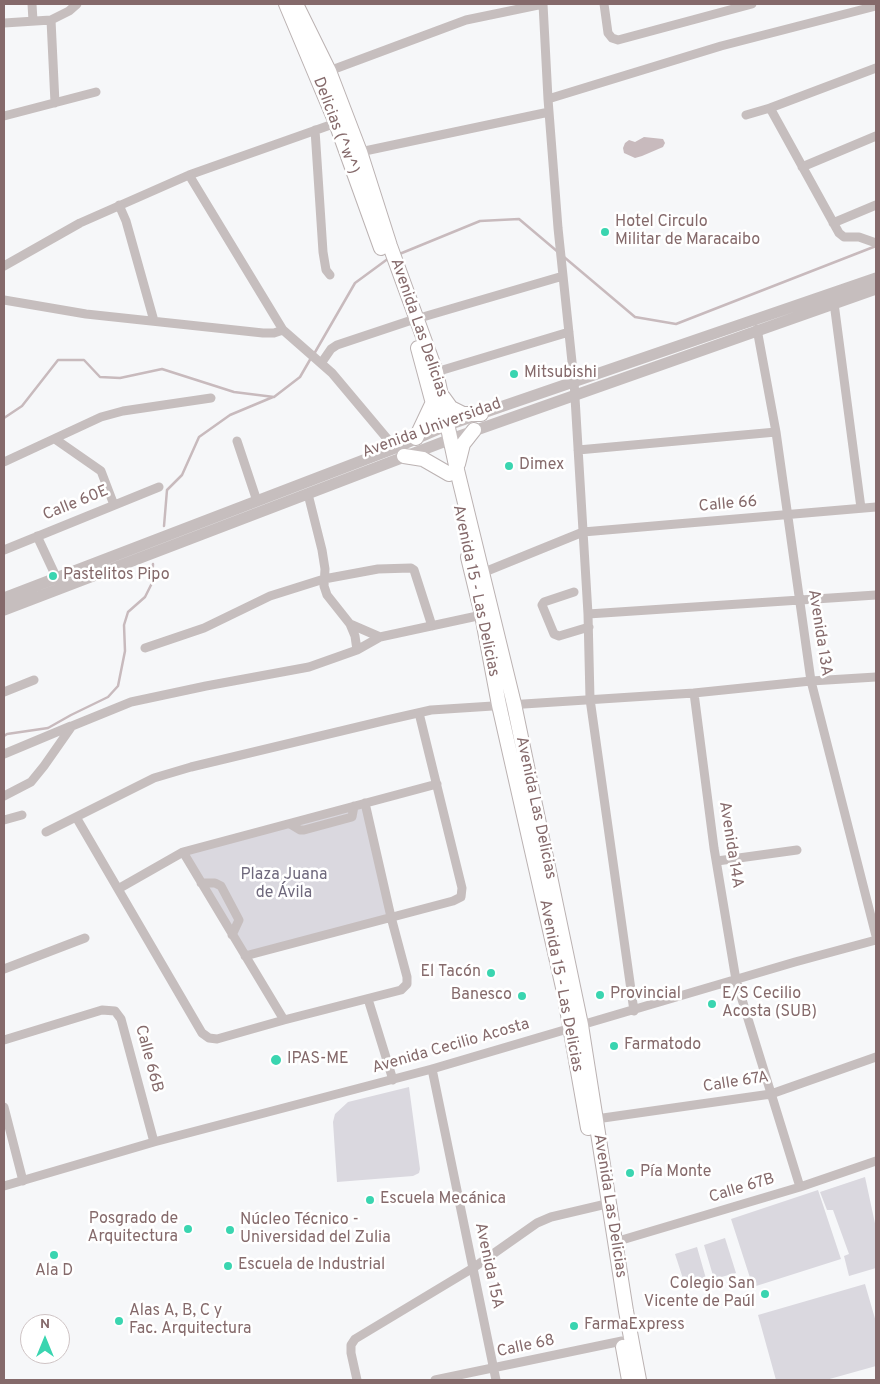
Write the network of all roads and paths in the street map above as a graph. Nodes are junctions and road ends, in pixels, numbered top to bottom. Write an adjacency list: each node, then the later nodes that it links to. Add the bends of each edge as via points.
1 (32, 4): 11 (street)
2 (77, 4): 10 (street)
3 (286, 4): 22 (main road, Delicias (^w^))
4 (296, 4): 14 (main road, Delicias (^w^))
5 (543, 4): 14 (street, via 466,20); 16 (street)
6 (604, 4): 8 (street, via 608,33 618,40)
7 (752, 4): 8 (street)
8 (733, 6)
9 (876, 6): 16 (street, via 721,46)
10 (51, 20): 11 (street); 17 (street)
11 (33, 21): 12 (street)
12 (4, 23)
13 (876, 68): 18 (street)
14 (329, 71): 25 (main road, Delicias (^w^))
15 (96, 92): 17 (street)
16 (548, 99): 19 (street)
17 (55, 103): 21 (street)
18 (770, 108): 20 (street); 26 (street)
19 (549, 112): 25 (street); 34 (street)
20 (746, 115)
21 (4, 116)
22 (336, 123): 23 (street); 32 (main road, Delicias (^w^))
23 (315, 130): 27 (street); 35 (street, via 322,252)
24 (876, 136): 26 (street)
25 (360, 152): 32 (main road, Delicias (^w^))
26 (802, 167): 30 (street)
27 (189, 175): 28 (street); 42 (street)
28 (119, 205): 33 (street, via 80,222); 40 (street)
29 (876, 205): 30 (street)
30 (833, 223): 31 (street, via 844,236)
31 (872, 241)
32 (386, 248): 41 (main road, Avenida Las Delicias)
33 (4, 266)
34 (563, 274): 41 (street); 44 (street)
35 (330, 276)
36 (876, 278): 47 (street, Avenida Universidad)
37 (876, 289): 39 (street, Avenida Universidad)
38 (4, 300): 40 (street, via 86,314)
39 (834, 303): 43 (street, Avenida Universidad); 67 (street)
40 (154, 320): 42 (street, via 263,333)
41 (412, 320): 45 (street, via 337,345); 46 (main road, Avenida Las Delicias); 50 (main road, via 427,376)
42 (283, 330): 45 (street)
43 (758, 330): 48 (street, Avenida Universidad); 53 (street, Avenida 13A)
44 (569, 332): 46 (street); 47 (street)
45 (319, 360): 59 (street, via 349,390)
46 (436, 372): 50 (main road, Avenida Las Delicias)
47 (574, 381): 48 (street); 51 (street, Avenida Universidad)
48 (574, 394): 52 (street, Avenida Universidad); 58 (street)
49 (211, 398): 56 (street, via 123,411 101,417)
50 (437, 399): 51 (main road, via 463,414); 54 (main road, Avenida Las Delicias); 55 (main road)
51 (480, 414): 54 (street, Avenida Universidad)
52 (474, 430): 54 (street, Avenida Universidad); 61 (main road, via 463,444)
53 (776, 432): 58 (street); 68 (street, Avenida 13A)
54 (445, 433): 55 (street, Avenida Universidad); 59 (street, Avenida Universidad); 61 (main road, Avenida Las Delicias)
55 (416, 438): 59 (street, Avenida Universidad)
56 (55, 439): 60 (street); 65 (street, via 101,471)
57 (237, 441): 64 (street)
58 (578, 450): 69 (street)
59 (400, 452): 61 (main road); 63 (street, Avenida Universidad); 64 (street, Avenida Universidad)
60 (4, 462)
61 (453, 472): 72 (main road, Avenida Las Delicias); 81 (main road, Avenida 15 - Las Delicias)
62 (159, 487): 65 (street, Calle 60E)
63 (308, 494): 73 (street, via 322,550); 74 (street, Avenida Universidad)
64 (257, 501): 74 (street, Avenida Universidad)
65 (114, 505): 70 (street, Calle 60E)
66 (876, 507): 67 (street, Calle 66)
67 (861, 508): 68 (street, Calle 66)
68 (786, 515): 69 (street, Calle 66); 78 (street, Avenida 13A)
69 (583, 532): 72 (street, Calle 66); 80 (street)
70 (37, 536): 71 (street, Calle 60E); 74 (street)
71 (4, 550)
72 (482, 573): 94 (main road, Avenida Las Delicias)
73 (324, 579): 82 (street, via 327,595); 83 (street, via 378,569 411,568 416,574); 86 (street, via 270,596 204,628)
74 (59, 583): 77 (street, Avenida Universidad); 79 (street, Avenida Universidad)
75 (574, 592): 84 (street, via 542,605 554,634 559,636)
76 (876, 595): 78 (street)
77 (4, 598)
78 (799, 600): 80 (street); 90 (street, Avenida 13A)
79 (4, 610)
80 (588, 614): 84 (street)
81 (482, 615): 83 (street); 95 (main road, Avenida 15 - Las Delicias)
82 (350, 624): 85 (street); 87 (street, via 356,636)
83 (432, 626): 85 (street)
84 (588, 627): 93 (street)
85 (380, 637): 87 (street)
86 (144, 648)
87 (357, 650): 97 (street, via 308,667 131,702)
88 (876, 677): 90 (street)
89 (34, 680): 91 (street)
90 (811, 681): 92 (street); 113 (street, Avenida 13A)
91 (4, 692)
92 (694, 693): 93 (street); 108 (street, Avenida 14A)
93 (590, 699): 94 (street); 120 (street)
94 (514, 704): 95 (street); 122 (main road, Avenida Las Delicias)
95 (499, 705): 96 (street); 122 (main road, Avenida 15 - Las Delicias, via 564,992)
96 (419, 713): 99 (street); 103 (street, via 154,778)
97 (72, 726): 98 (street); 100 (street, via 31,782)
98 (4, 754)
99 (437, 784): 101 (street); 111 (street, via 462,888 461,897)
100 (4, 796)
101 (365, 803): 107 (street); 111 (street)
102 (22, 816): 104 (street)
103 (76, 817): 105 (street); 110 (street)
104 (4, 820)
105 (46, 832)
106 (797, 850): 108 (street)
107 (183, 852): 109 (street); 110 (street)
108 (717, 862): 118 (street, Avenida 14A)
109 (201, 883): 112 (street); 112 (street, via 221,886 239,920)
110 (118, 889): 121 (street, via 202,1033 217,1039)
111 (391, 917): 116 (street); 119 (street, via 407,984 402,990)
112 (232, 935): 116 (street)
113 (876, 936)
114 (85, 938): 117 (street)
115 (876, 940): 118 (street, Avenida Cecilio Acosta)
116 (245, 956): 121 (street)
117 (4, 969)
118 (736, 980): 120 (street, Avenida Cecilio Acosta); 127 (street, Avenida 14A)
119 (368, 998): 121 (street); 126 (street)
120 (634, 1011): 122 (street, Avenida Cecilio Acosta)
121 (284, 1020)
122 (576, 1027): 125 (street, Avenida Cecilio Acosta); 129 (main road, Avenida Las Delicias); 135 (main road, Avenida 15 - Las Delicias)
123 (4, 1040): 130 (street, Calle 66B, via 102,1010 115,1011 122,1019)
124 (876, 1057): 127 (street, Calle 67A)
125 (432, 1069): 126 (street, Avenida Cecilio Acosta); 137 (street, Avenida 15A)
126 (393, 1080): 130 (street, Avenida Cecilio Acosta)
127 (771, 1094): 129 (street, Calle 67A); 134 (street, Avenida 14A)
128 (4, 1107): 132 (street)
129 (596, 1119): 136 (main road, Avenida Las Delicias)
130 (154, 1142): 132 (street, Avenida Cecilio Acosta)
131 (876, 1161): 134 (street, Calle 67B)
132 (23, 1181): 133 (street, Avenida Cecilio Acosta)
133 (4, 1186)
134 (800, 1187): 136 (street, Calle 67B)
135 (602, 1205): 137 (street, via 537,1223); 138 (main road, Avenida 15 - Las Delicias)
136 (615, 1242): 144 (main road, Avenida Las Delicias)
137 (473, 1268): 139 (street, Avenida 15A); 140 (street, via 355,1339 351,1353)
138 (622, 1341): 139 (street, Calle 68); 143 (main road, Avenida 15 - Las Delicias)
139 (494, 1369): 141 (street, Calle 68); 142 (street, Avenida 15A)
140 (357, 1380)
141 (435, 1380)
142 (496, 1380)
143 (629, 1380)
144 (639, 1380)

